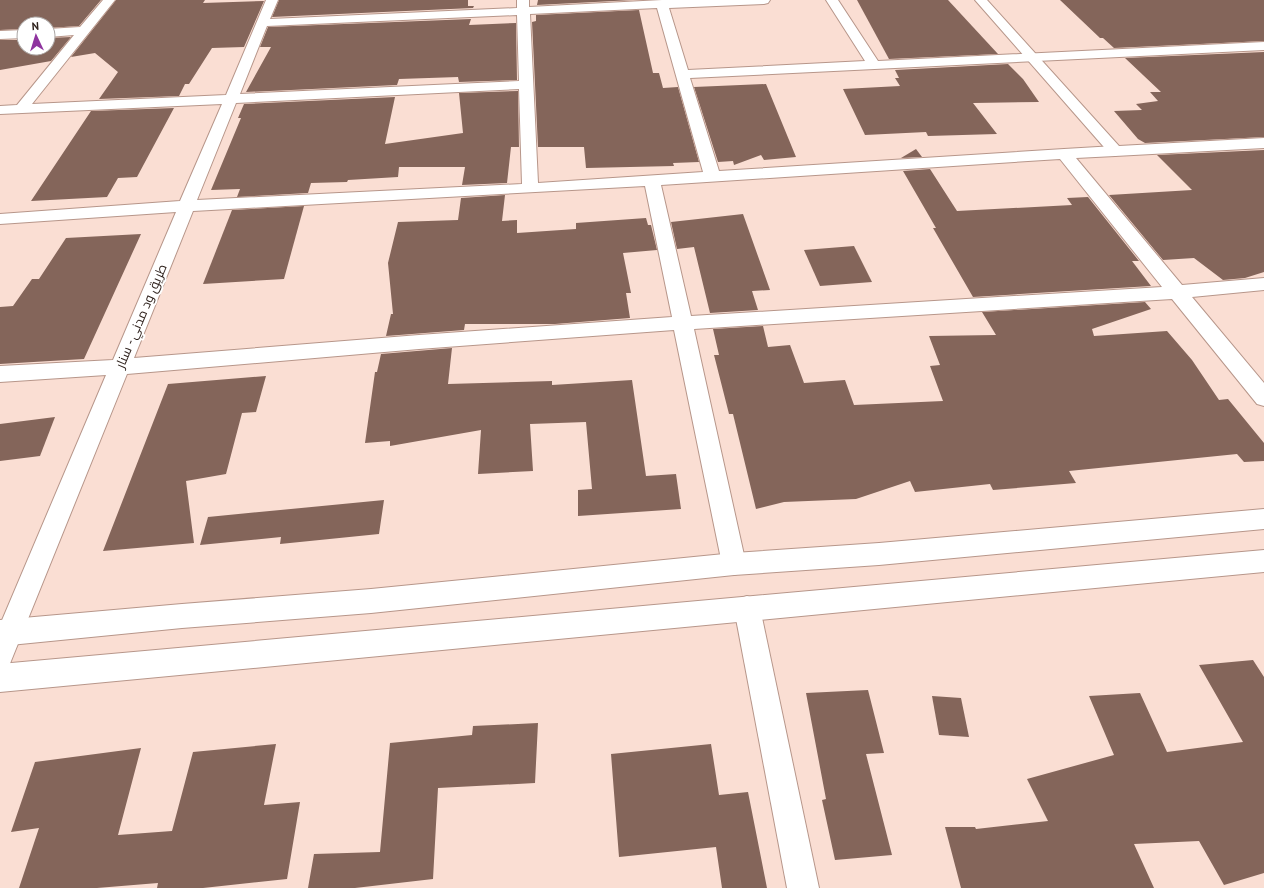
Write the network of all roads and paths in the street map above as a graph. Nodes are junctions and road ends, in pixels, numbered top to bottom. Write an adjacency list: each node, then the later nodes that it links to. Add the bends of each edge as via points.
1 (109, 0): 9 (street)
2 (272, 0): 8 (street, طريق ود مدني - سنار)
3 (764, 0): 6 (street)
4 (832, 0): 15 (street)
5 (981, 0): 14 (street)
6 (662, 4): 7 (street); 16 (street)
7 (523, 5): 8 (street); 17 (street)
8 (262, 23): 18 (street, طريق ود مدني - سنار)
9 (84, 31): 10 (street); 19 (street)
10 (56, 33)
11 (16, 34): 12 (street)
12 (0, 35)
13 (1264, 46): 14 (street)
14 (1032, 58): 15 (street); 22 (street)
15 (874, 65): 16 (street)
16 (682, 74): 24 (street)
17 (525, 85): 18 (street); 26 (street)
18 (232, 98): 19 (street); 27 (street, طريق ود مدني - سنار)
19 (21, 108): 20 (street)
20 (0, 110)
21 (1264, 143): 22 (street)
22 (1115, 151): 23 (street)
23 (1064, 154): 24 (street); 30 (street)
24 (712, 176): 25 (street)
25 (652, 180): 26 (street); 31 (street)
26 (530, 188): 27 (street)
27 (187, 206): 28 (street); 32 (street, طريق ود مدني - سنار)
28 (0, 219)
29 (1264, 284): 30 (street)
30 (1177, 292): 31 (street); 34 (street)
31 (683, 323): 32 (street); 37 (street)
32 (120, 367): 33 (street); 39 (street, طريق ود مدني - سنار)
33 (0, 374)
34 (1264, 398)
35 (1264, 519): 37 (street, via 879,554)
36 (1264, 561): 38 (street)
37 (734, 564): 39 (street, via 379,600)
38 (747, 608): 41 (street); 42 (street)
39 (6, 633): 40 (street, طريق ود مدني - سنار)
40 (0, 656)
41 (0, 678)
42 (803, 888)

